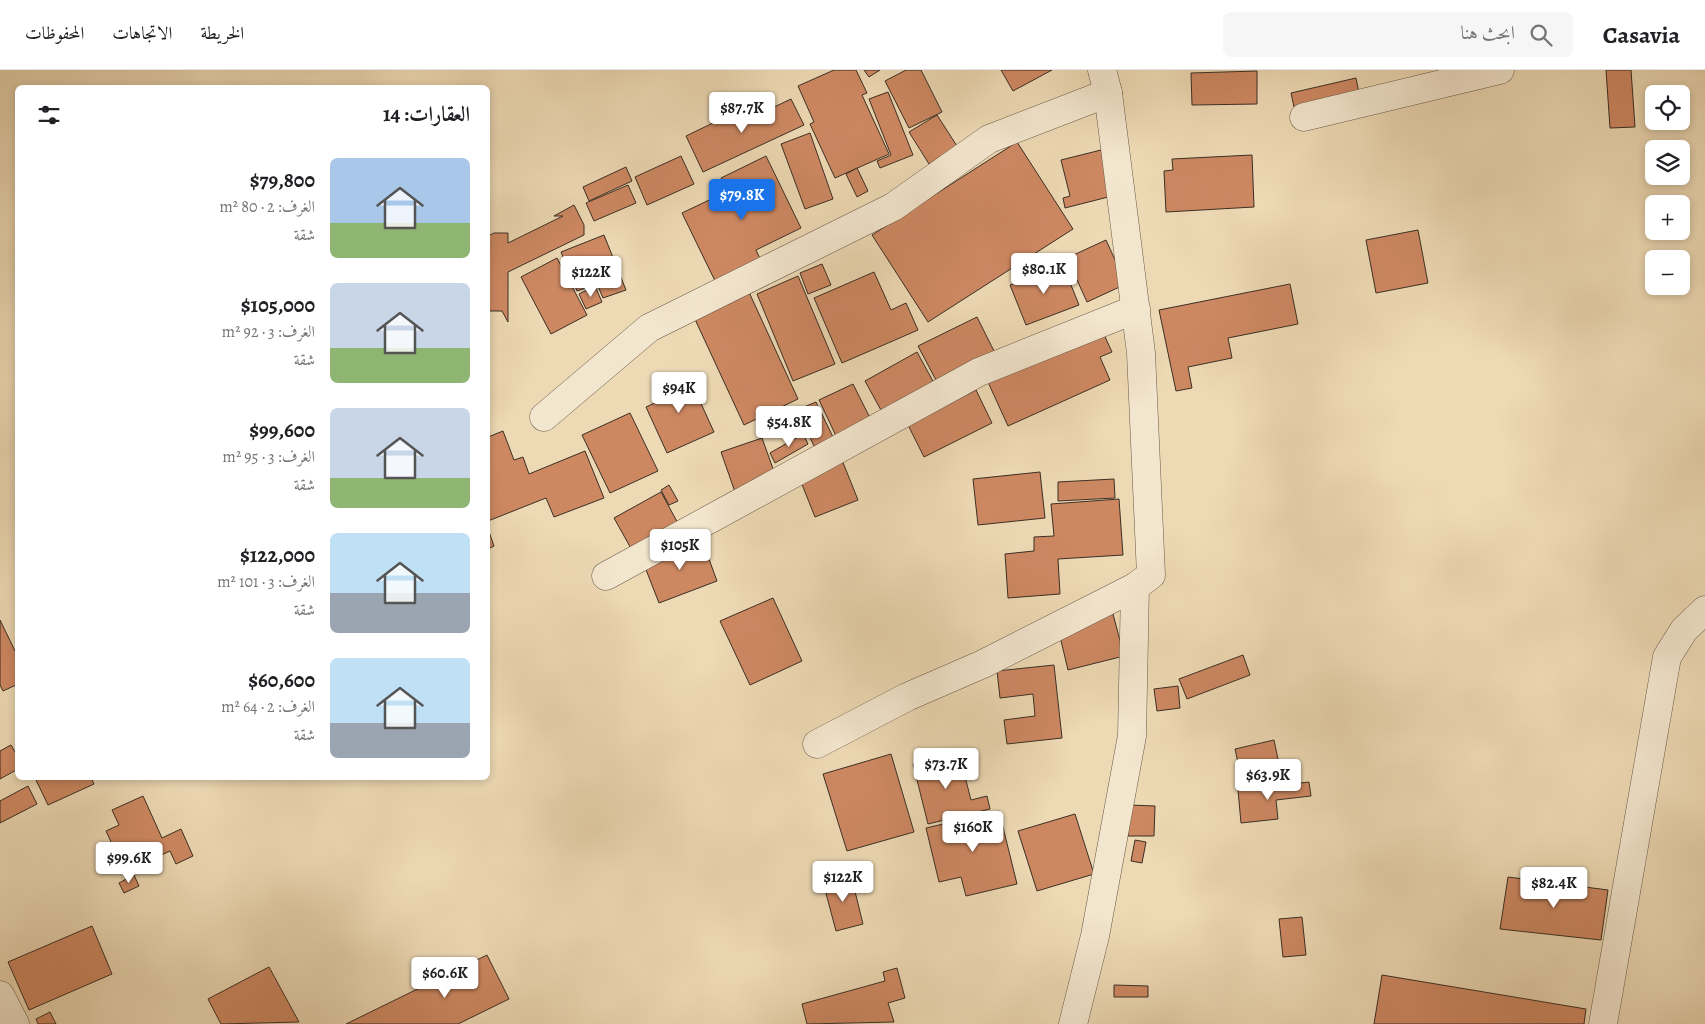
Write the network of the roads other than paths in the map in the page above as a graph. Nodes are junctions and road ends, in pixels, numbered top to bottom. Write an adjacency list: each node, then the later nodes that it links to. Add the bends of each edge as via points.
1 (1500, 70): 3 (street)
2 (1105, 82): 4 (street); 5 (street, via 989,139 892,207 649,328)
3 (1304, 117)
4 (1136, 309): 6 (street, via 980,372); 7 (street, via 1141,353 1151,574)
5 (544, 417)
6 (606, 576)
7 (1135, 587): 9 (street); 12 (street, via 1132,736 1095,936)
8 (1705, 610): 13 (street, via 1684,630 1667,657)
9 (817, 744)
10 (0, 995): 11 (street)
11 (15, 1024)
12 (1073, 1024)
13 (1603, 1024)

